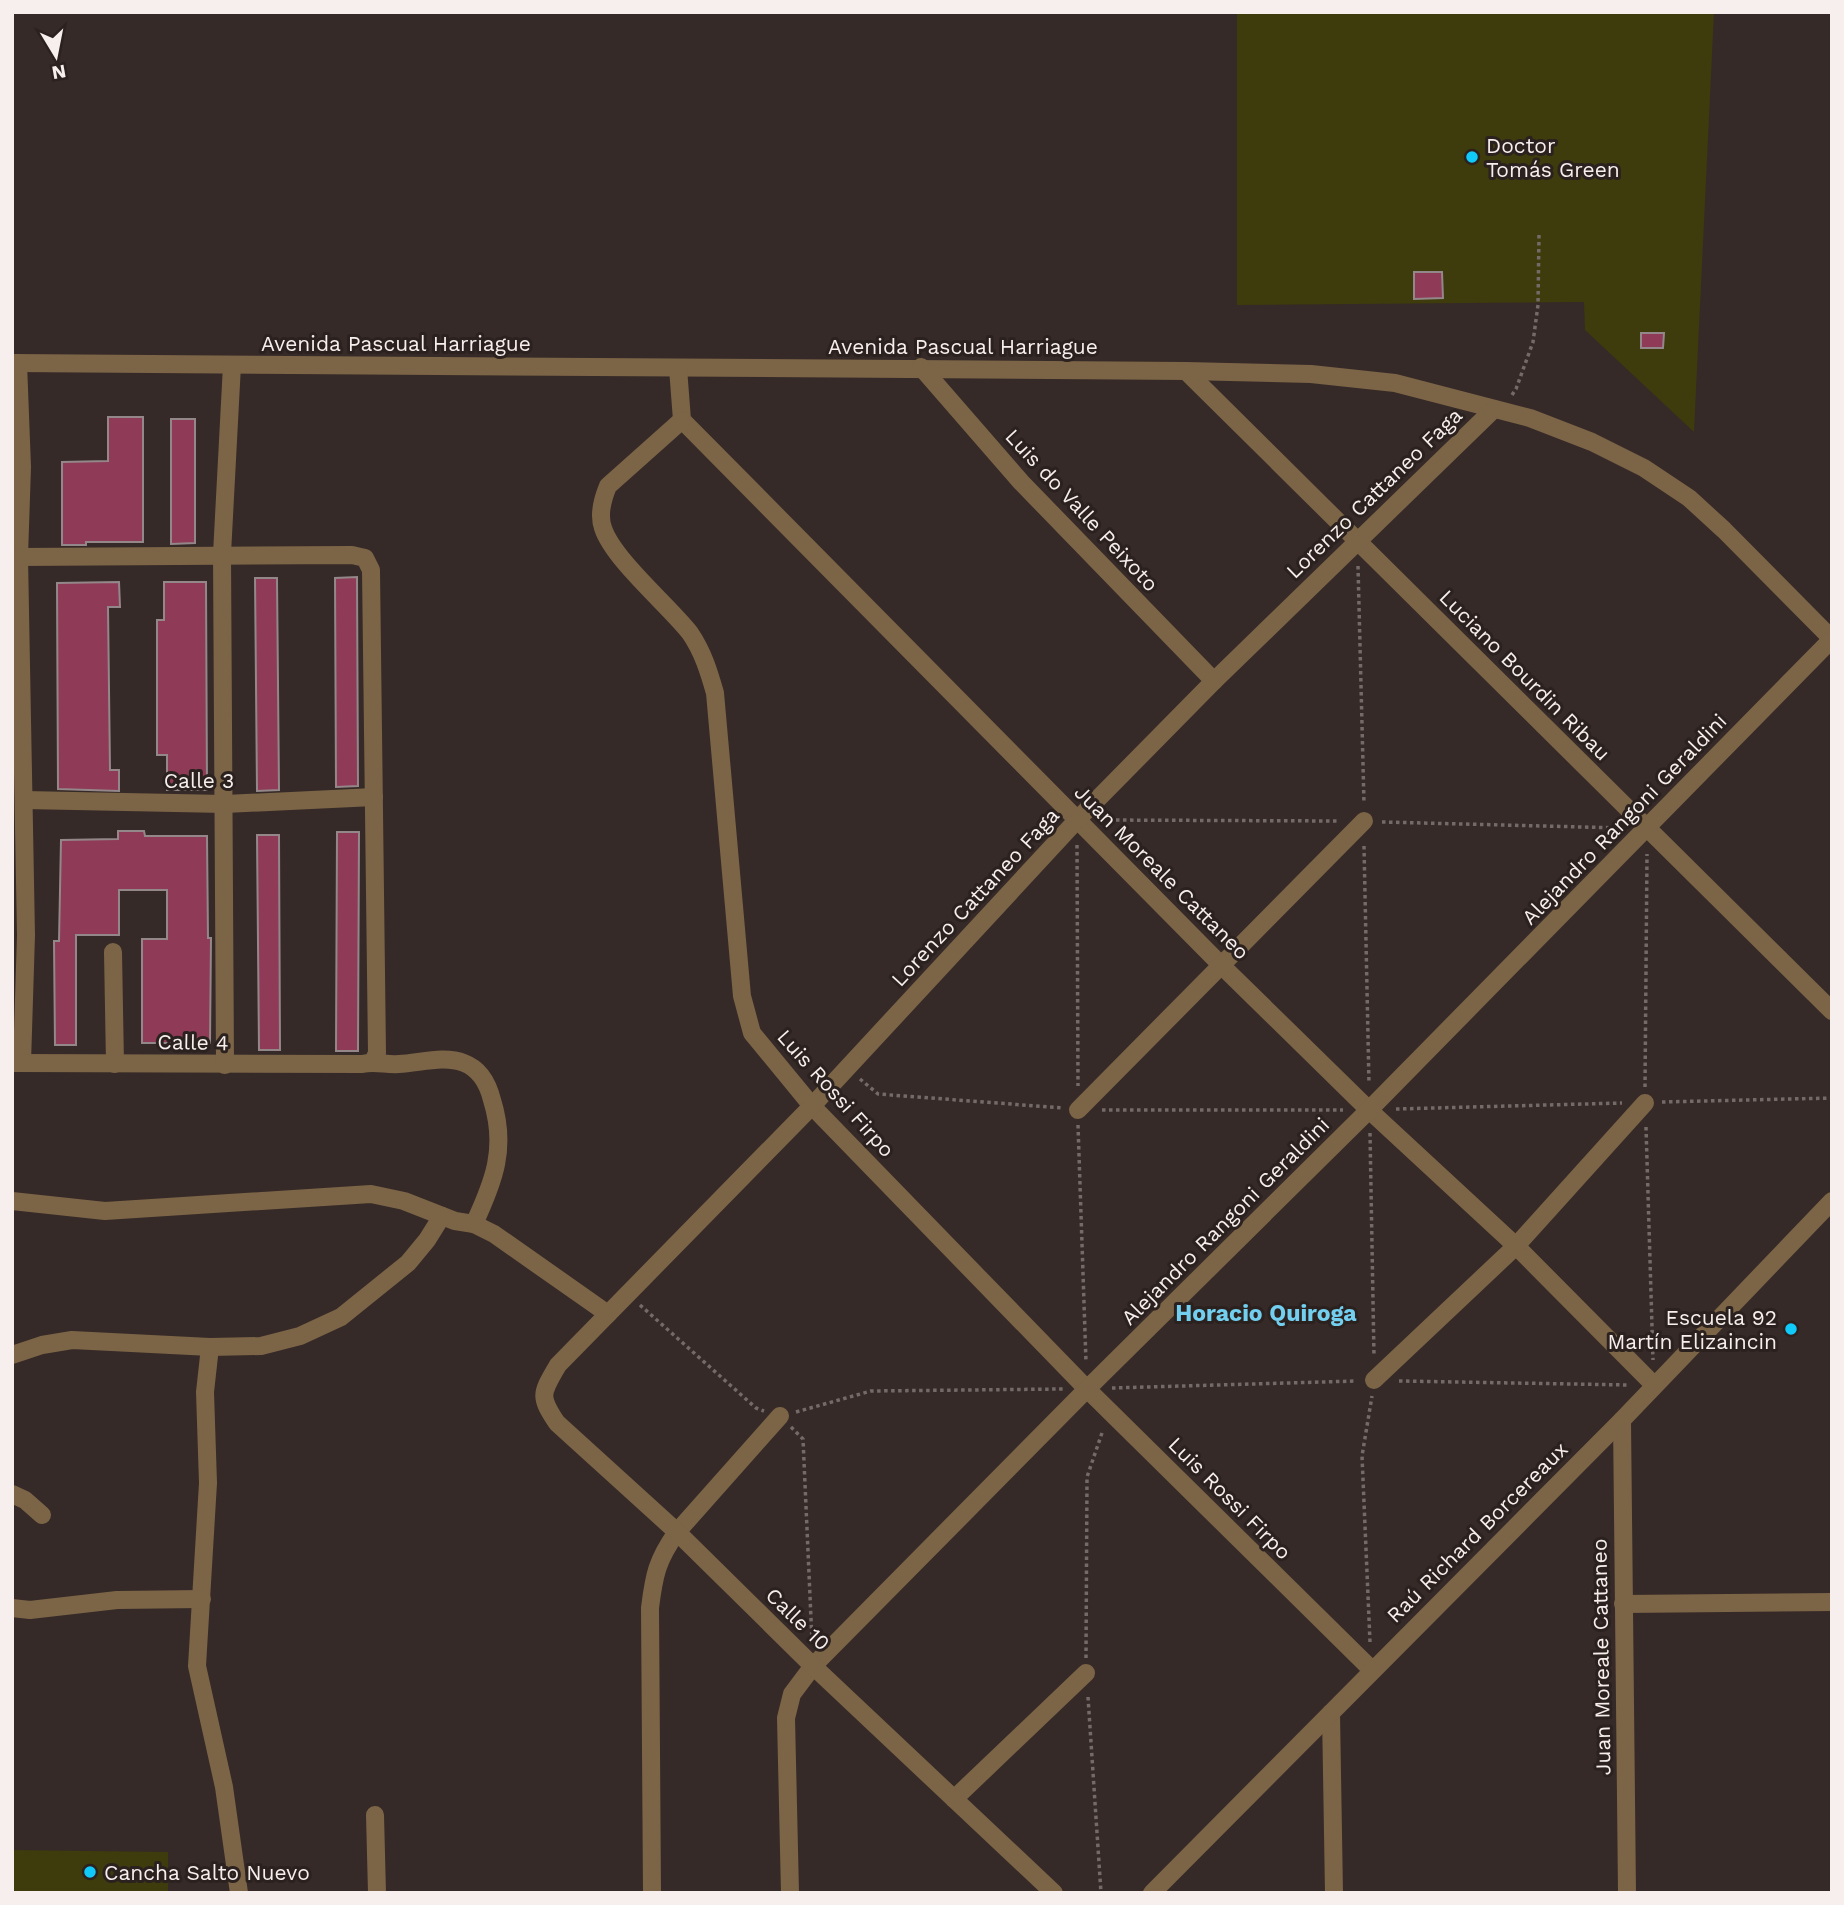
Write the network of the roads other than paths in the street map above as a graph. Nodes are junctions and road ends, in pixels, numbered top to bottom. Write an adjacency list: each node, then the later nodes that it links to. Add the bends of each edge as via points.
1 (15, 363): 2 (street, Avenida Pascual Harriague); 8 (street)
2 (232, 365): 4 (street, Avenida Pascual Harriague); 10 (street)
3 (921, 367): 4 (street, Avenida Pascual Harriague); 5 (street, Avenida Pascual Harriague); 14 (street, Luis do Valle Peixoto, via 1021,482)
4 (678, 368): 7 (street)
5 (1186, 371): 6 (street, Avenida Pascual Harriague, via 1311,374 1395,383); 9 (street, Luciano Bourdin Ribau)
6 (1497, 410): 9 (street, Lorenzo Cattaneo Faga); 13 (street, Avenida Pascual Harriague, via 1592,442 1689,498)
7 (682, 420): 18 (street, Juan Moreale Cattaneo); 31 (street, Luis Rossi Firpo, via 608,486 602,500 602,527 613,547 690,634 706,662 715,694 742,996 752,1033)
8 (17, 467): 11 (street)
9 (1358, 540): 14 (street, Lorenzo Cattaneo Faga); 20 (street, Luciano Bourdin Ribau)
10 (222, 554): 11 (street); 15 (street, via 365,558 372,570); 17 (street)
11 (19, 557): 12 (street)
12 (16, 617): 16 (street)
13 (1832, 639): 20 (street, Alejandro Rangoni Geraldini)
14 (1214, 681): 18 (street, Lorenzo Cattaneo Faga)
15 (374, 797): 17 (street, Calle 3); 26 (street, via 377,1053)
16 (24, 800): 17 (street, Calle 3); 21 (street)
17 (225, 804): 29 (street)
18 (1077, 820): 24 (street, Juan Moreale Cattaneo); 31 (street, Lorenzo Cattaneo Faga)
19 (1364, 821): 24 (street)
20 (1647, 828): 25 (street, Luciano Bourdin Ribau); 33 (street, Alejandro Rangoni Geraldini)
21 (18, 841): 22 (street)
22 (19, 935): 27 (street)
23 (113, 952): 28 (street)
24 (1221, 965): 32 (street); 33 (street, Juan Moreale Cattaneo)
25 (1832, 1012)
26 (373, 1062): 29 (street, Calle 4); 37 (street, Calle 4, via 462,1062 489,1088 500,1135 499,1154)
27 (17, 1063): 28 (street, Calle 4)
28 (115, 1064): 29 (street, Calle 4)
29 (225, 1065)
30 (1645, 1103): 38 (street)
31 (812, 1107): 39 (street, Lorenzo Cattaneo Faga); 45 (street, Luis Rossi Firpo)
32 (1078, 1110)
33 (1369, 1110): 38 (street, Juan Moreale Cattaneo); 45 (street, Alejandro Rangoni Geraldini)
34 (12, 1201): 36 (street, via 105,1211 371,1194)
35 (1832, 1201): 44 (street, Raú Richard Borcereaux)
36 (442, 1216): 37 (street); 40 (street, via 408,1263 341,1317 300,1336 261,1346)
37 (474, 1224): 39 (street)
38 (1516, 1246): 43 (street); 44 (street, Juan Moreale Cattaneo)
39 (608, 1314): 42 (street, Lorenzo Cattaneo Faga)
40 (210, 1347): 41 (street, via 72,1340); 51 (street, via 205,1392 208,1482)
41 (12, 1355)
42 (558, 1365): 50 (street, Calle 10, via 544,1389 544,1404 557,1423)
43 (1374, 1380)
44 (1654, 1385): 47 (street, Raú Richard Borcereaux)
45 (1087, 1388): 55 (street, Alejandro Rangoni Geraldini); 56 (street, Luis Rossi Firpo)
46 (780, 1416): 50 (street)
47 (1622, 1420): 53 (street, Juan Moreale Cattaneo); 56 (street, Raú Richard Borcereaux)
48 (12, 1493): 49 (street)
49 (42, 1515)
50 (677, 1532): 55 (street, Calle 10); 63 (street, via 654,1572 650,1608)
51 (202, 1599): 54 (street); 61 (street, via 197,1666 224,1787)
52 (1832, 1602): 53 (street)
53 (1623, 1604): 68 (street, Juan Moreale Cattaneo)
54 (12, 1608)
55 (813, 1666): 59 (street, Calle 10); 64 (street, Alejandro Rangoni Geraldini, via 792,1694 786,1718)
56 (1372, 1670): 58 (street, Raú Richard Borcereaux)
57 (1086, 1673): 59 (street)
58 (1331, 1713): 66 (street, Raú Richard Borcereaux); 67 (street)
59 (954, 1799): 65 (street, Calle 10)
60 (375, 1815): 62 (street)
61 (239, 1893)
62 (377, 1893)
63 (652, 1893)
64 (790, 1893)
65 (1054, 1893)
66 (1152, 1893)
67 (1334, 1893)
68 (1627, 1893)

